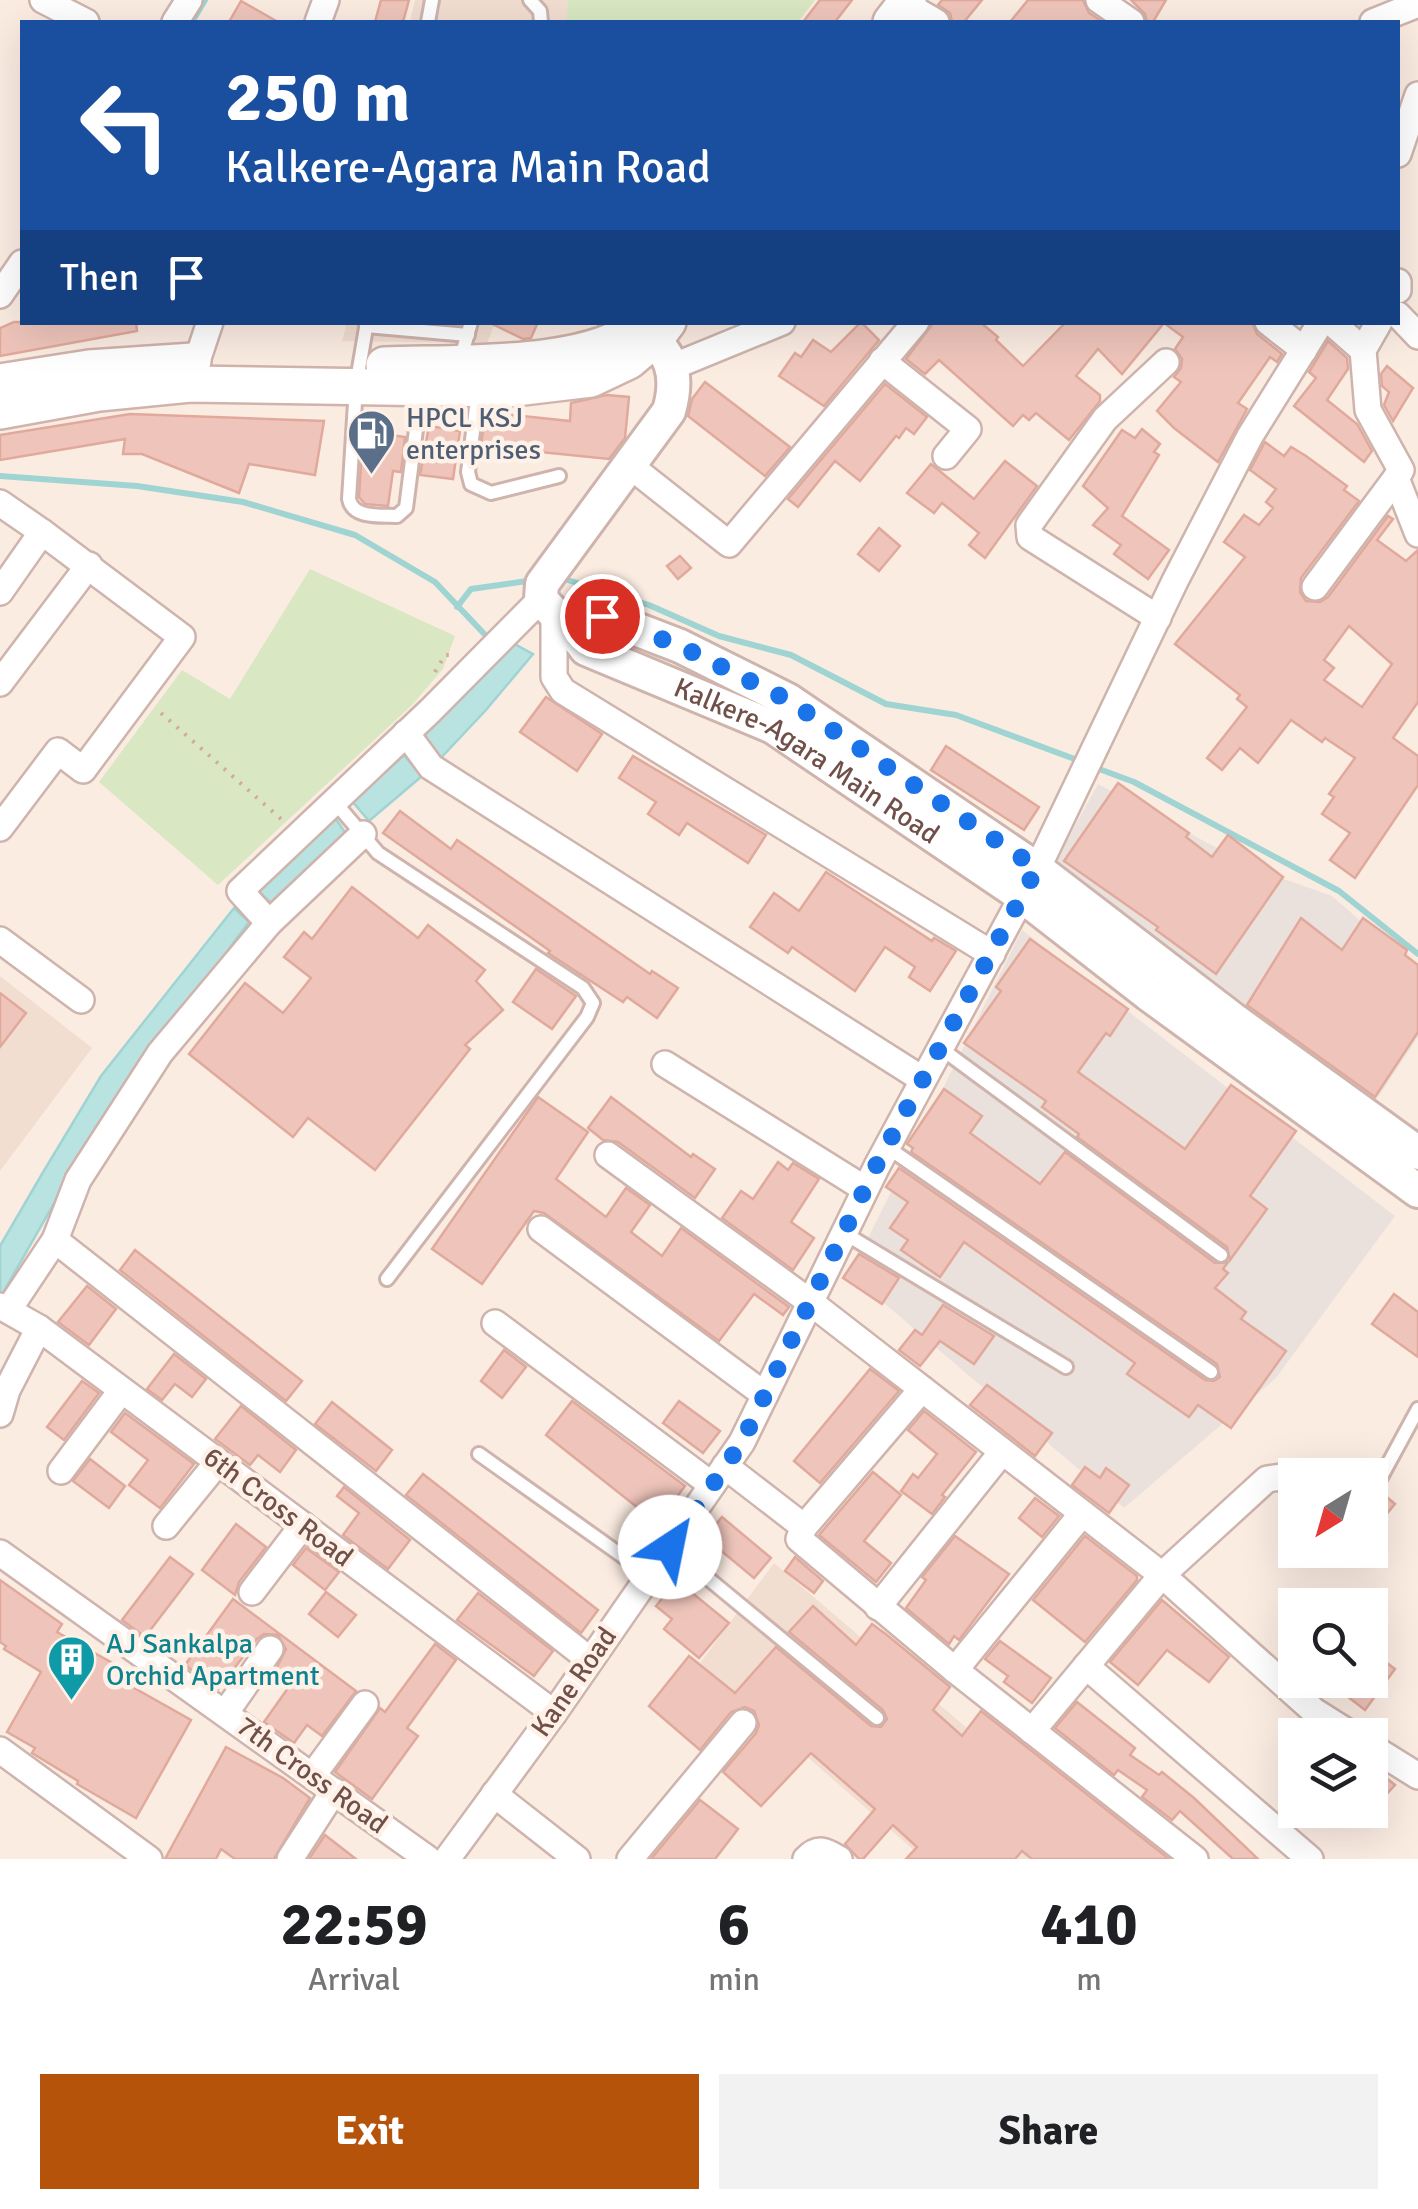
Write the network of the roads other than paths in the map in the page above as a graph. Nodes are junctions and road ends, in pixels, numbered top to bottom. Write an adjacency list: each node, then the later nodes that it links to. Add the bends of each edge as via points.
1 (1099, 0): 8 (street)
2 (50, 2): 5 (street)
3 (1418, 4): 9 (street)
4 (897, 7): 6 (main road); 7 (street)
5 (82, 20)
6 (870, 20)
7 (931, 20)
8 (1128, 20)
9 (1378, 20)
10 (1418, 95): 11 (street)
11 (1400, 148)
12 (20, 266): 13 (street)
13 (0, 295)
14 (1400, 317): 25 (street)
15 (209, 325): 31 (street)
16 (366, 325): 32 (lane)
17 (369, 325): 28 (lane)
18 (755, 325): 24 (street)
19 (913, 325): 29 (street)
20 (1272, 325): 26 (street)
21 (1319, 325): 26 (street, Kane Road)
22 (1335, 325): 27 (street)
23 (1378, 325): 27 (street)
24 (655, 336): 28 (main road, via 579,353); 37 (street, via 676,387 669,411)
25 (1418, 336)
26 (1304, 350): 47 (street, Kane Road, via 1250,436)
27 (1364, 350): 39 (street, via 1368,410 1401,470)
28 (467, 359): 32 (main road); 34 (main road); 38 (lane, via 471,484 490,493)
29 (882, 360): 36 (street, via 968,429); 37 (street, via 730,544)
30 (1166, 362): 47 (street, via 1104,418 1029,525 1030,537)
31 (194, 372): 32 (main road); 33 (main road, via 88,368); 35 (main road)
32 (358, 376): 34 (main road); 34 (lane, via 349,504 358,513 397,516 407,505)
33 (0, 382)
34 (421, 388)
35 (0, 412)
36 (946, 456)
37 (629, 465): 46 (street)
38 (559, 476)
39 (1396, 478): 42 (street); 44 (street)
40 (0, 503): 41 (street)
41 (42, 532): 43 (street); 45 (street)
42 (1418, 534)
43 (90, 565): 48 (street); 51 (street, via 182,636 83,770 58,751)
44 (1314, 587)
45 (0, 592)
46 (551, 599): 49 (street, via 486,655); 53 (street, Kalkere-Agara Main Road, via 680,646 788,700); 56 (street, via 554,677 563,691)
47 (1158, 618): 53 (street, Kane Road)
48 (0, 683)
49 (418, 749): 50 (street); 60 (street)
50 (338, 805): 52 (lane); 54 (street, via 240,891)
51 (0, 828)
52 (363, 834): 54 (street); 70 (lane, via 378,853 583,988 593,1003)
53 (1029, 882): 56 (street, Kane Road); 62 (street, Kalkere-Agara Main Road); 65 (street, Kalkere-Agara Main Road, via 1148,994)
54 (270, 923): 68 (street, via 160,1053 78,1180)
55 (0, 940): 57 (street)
56 (992, 954): 58 (street, Kane Road)
57 (81, 1000)
58 (940, 1047): 60 (street, Kane Road); 69 (lane)
59 (665, 1064): 64 (street)
60 (922, 1079): 61 (street, Kane Road)
61 (886, 1147): 64 (street, Kane Road); 76 (lane)
62 (1418, 1153)
63 (608, 1155): 71 (street)
64 (865, 1189): 67 (street, Kane Road)
65 (1418, 1191)
66 (541, 1230): 79 (street)
67 (844, 1233): 71 (street, Kane Road); 75 (lane)
68 (54, 1240): 72 (street); 100 (street)
69 (1221, 1255)
70 (387, 1278)
71 (810, 1302): 77 (street); 79 (street, Kane Road)
72 (4, 1307): 74 (street, 6th Cross Road)
73 (495, 1323): 87 (street)
74 (39, 1328): 78 (street, 6th Cross Road); 81 (street)
75 (1066, 1367)
76 (1211, 1372)
77 (922, 1388): 82 (street); 92 (street)
78 (120, 1391): 84 (street, 6th Cross Road); 86 (street)
79 (765, 1394): 87 (street, Kane Road)
80 (1418, 1409): 85 (lane)
81 (0, 1414)
82 (1002, 1452): 89 (street); 98 (street)
83 (479, 1454): 95 (lane)
84 (218, 1462): 90 (street, 6th Cross Road); 91 (street)
85 (1388, 1464)
86 (61, 1471)
87 (719, 1476): 92 (street); 93 (street, Kane Road)
88 (1278, 1477): 96 (street, via 1267,1479)
89 (1081, 1515): 96 (street); 102 (street)
90 (303, 1525): 97 (street); 105 (street, 6th Cross Road)
91 (166, 1526)
92 (804, 1527): 98 (street, via 803,1546)
93 (670, 1547): 95 (street, Kane Road); 106 (lane)
94 (0, 1554): 104 (street, 7th Cross Road)
95 (649, 1575): 100 (street, Kane Road)
96 (1162, 1575): 101 (street); 107 (street)
97 (252, 1592)
98 (878, 1608): 102 (street)
99 (270, 1649): 104 (street)
100 (590, 1660): 105 (street, Kane Road)
101 (1086, 1666): 109 (street); 125 (street)
102 (956, 1670): 109 (street)
103 (365, 1704): 112 (street)
104 (226, 1712): 112 (street, 7th Cross Road)
105 (554, 1713): 115 (street, Kane Road)
106 (877, 1718)
107 (1325, 1718)
108 (744, 1722): 121 (street)
109 (1032, 1731): 124 (street)
110 (0, 1750): 116 (street)
111 (1388, 1757): 113 (street)
112 (313, 1775): 114 (street, 7th Cross Road)
113 (1418, 1776)
114 (334, 1790): 117 (street); 118 (street, 7th Cross Road)
115 (494, 1794): 119 (street, Kane Road); 120 (street)
116 (148, 1859)
117 (290, 1859)
118 (428, 1859)
119 (447, 1859)
120 (578, 1859)
121 (630, 1859)
122 (806, 1859): 123 (street, via 824,1850)
123 (838, 1859)
124 (1195, 1859)
125 (1310, 1859)

